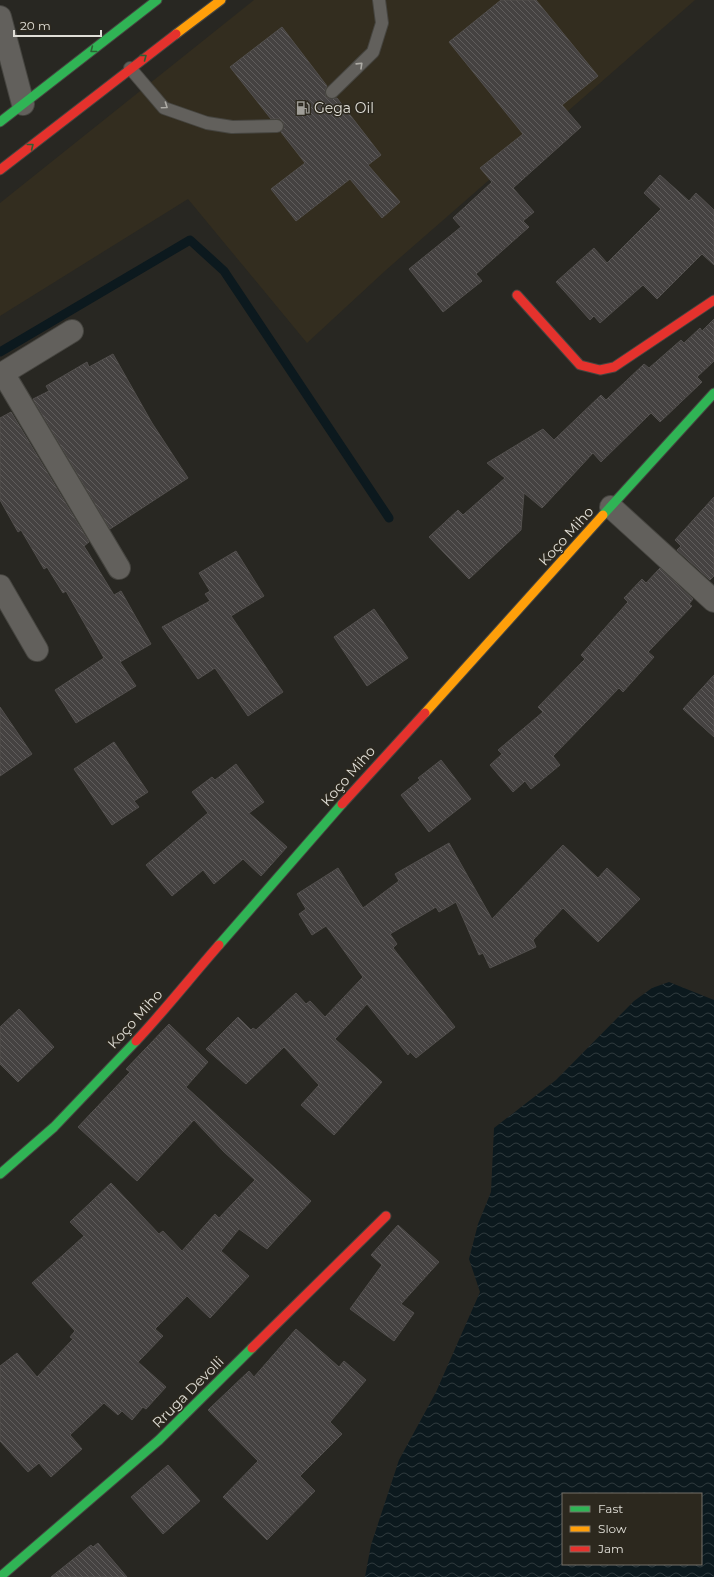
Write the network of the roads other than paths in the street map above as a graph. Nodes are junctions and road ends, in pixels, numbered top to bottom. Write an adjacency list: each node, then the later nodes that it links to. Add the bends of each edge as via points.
1 (157, 0): 7 (main road, one-way to 7)
2 (221, 0): 5 (main road, one-way to 2)
3 (379, 0): 6 (lane, one-way to 3, via 373,52 382,22)
4 (0, 17): 7 (street)
5 (130, 68): 9 (lane, one-way to 9, via 164,108 207,123 232,127); 10 (main road, one-way to 5)
6 (332, 92)
7 (23, 104): 8 (main road)
8 (0, 122)
9 (277, 126)
10 (0, 170)
11 (517, 295): 12 (main road, via 580,365 600,370 614,367)
12 (714, 300)
13 (72, 331): 14 (street)
14 (1, 374): 17 (street)
15 (714, 393): 16 (main road, Koço Miho)
16 (611, 507): 19 (street); 21 (main road, Koço Miho, via 312,837 225,936 157,1019 54,1127)
17 (119, 568)
18 (0, 586): 20 (street)
19 (714, 601)
20 (37, 650)
21 (0, 1174)
22 (386, 1216): 23 (main road, Rruga Devolli, via 158,1440)
23 (0, 1577)

